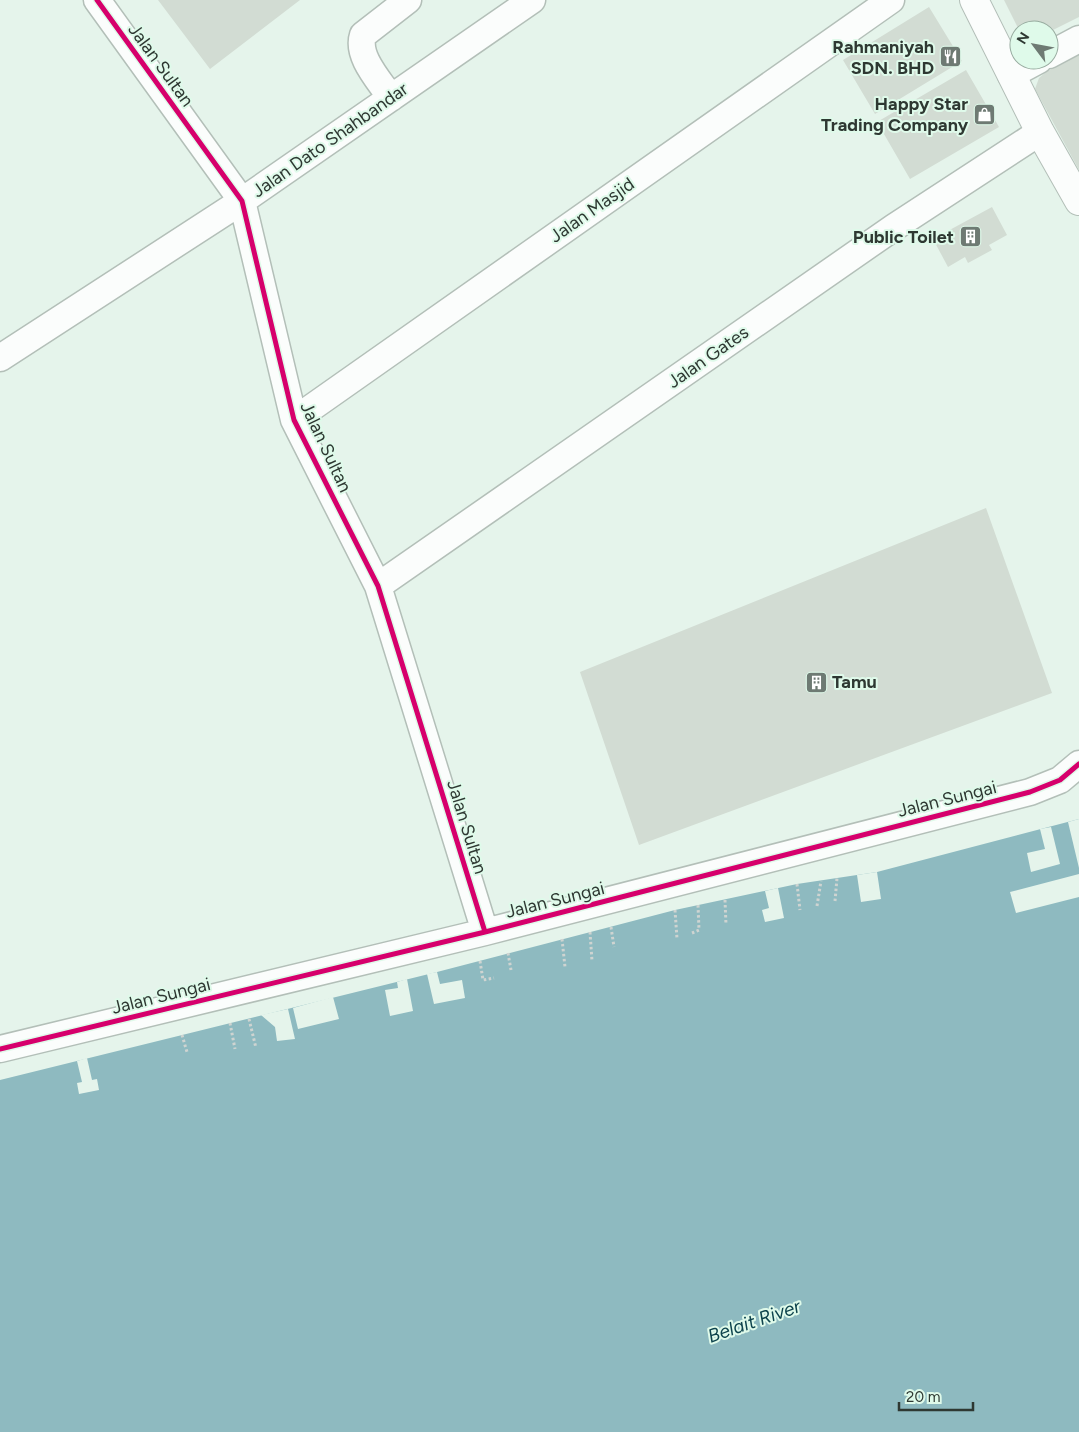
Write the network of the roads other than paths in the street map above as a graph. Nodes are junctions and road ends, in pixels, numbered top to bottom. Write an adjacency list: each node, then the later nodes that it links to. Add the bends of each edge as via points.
1 (97, 0): 12 (street, Jalan Sultan)
2 (408, 0): 10 (street, via 363,35 360,43 362,53)
3 (532, 0): 10 (street, Jalan Dato Shahbandar)
4 (891, 0): 15 (street, Jalan Masjid)
5 (974, 0): 9 (main road)
6 (1079, 39): 7 (street)
7 (1059, 50)
8 (1020, 70): 9 (street)
9 (1011, 75): 11 (main road)
10 (391, 98): 12 (street, Jalan Dato Shahbandar)
11 (1040, 132): 13 (main road); 16 (street, Jalan Gates, via 893,228)
12 (242, 201): 14 (street, Jalan Dato Shahbandar); 15 (street, Jalan Sultan)
13 (1079, 201)
14 (0, 358)
15 (294, 420): 16 (street, Jalan Sultan)
16 (378, 586): 18 (street, Jalan Sultan)
17 (1079, 764): 18 (street, Jalan Sungai, via 1060,780 1030,792)
18 (485, 932): 19 (street, Jalan Sungai)
19 (0, 1049)

